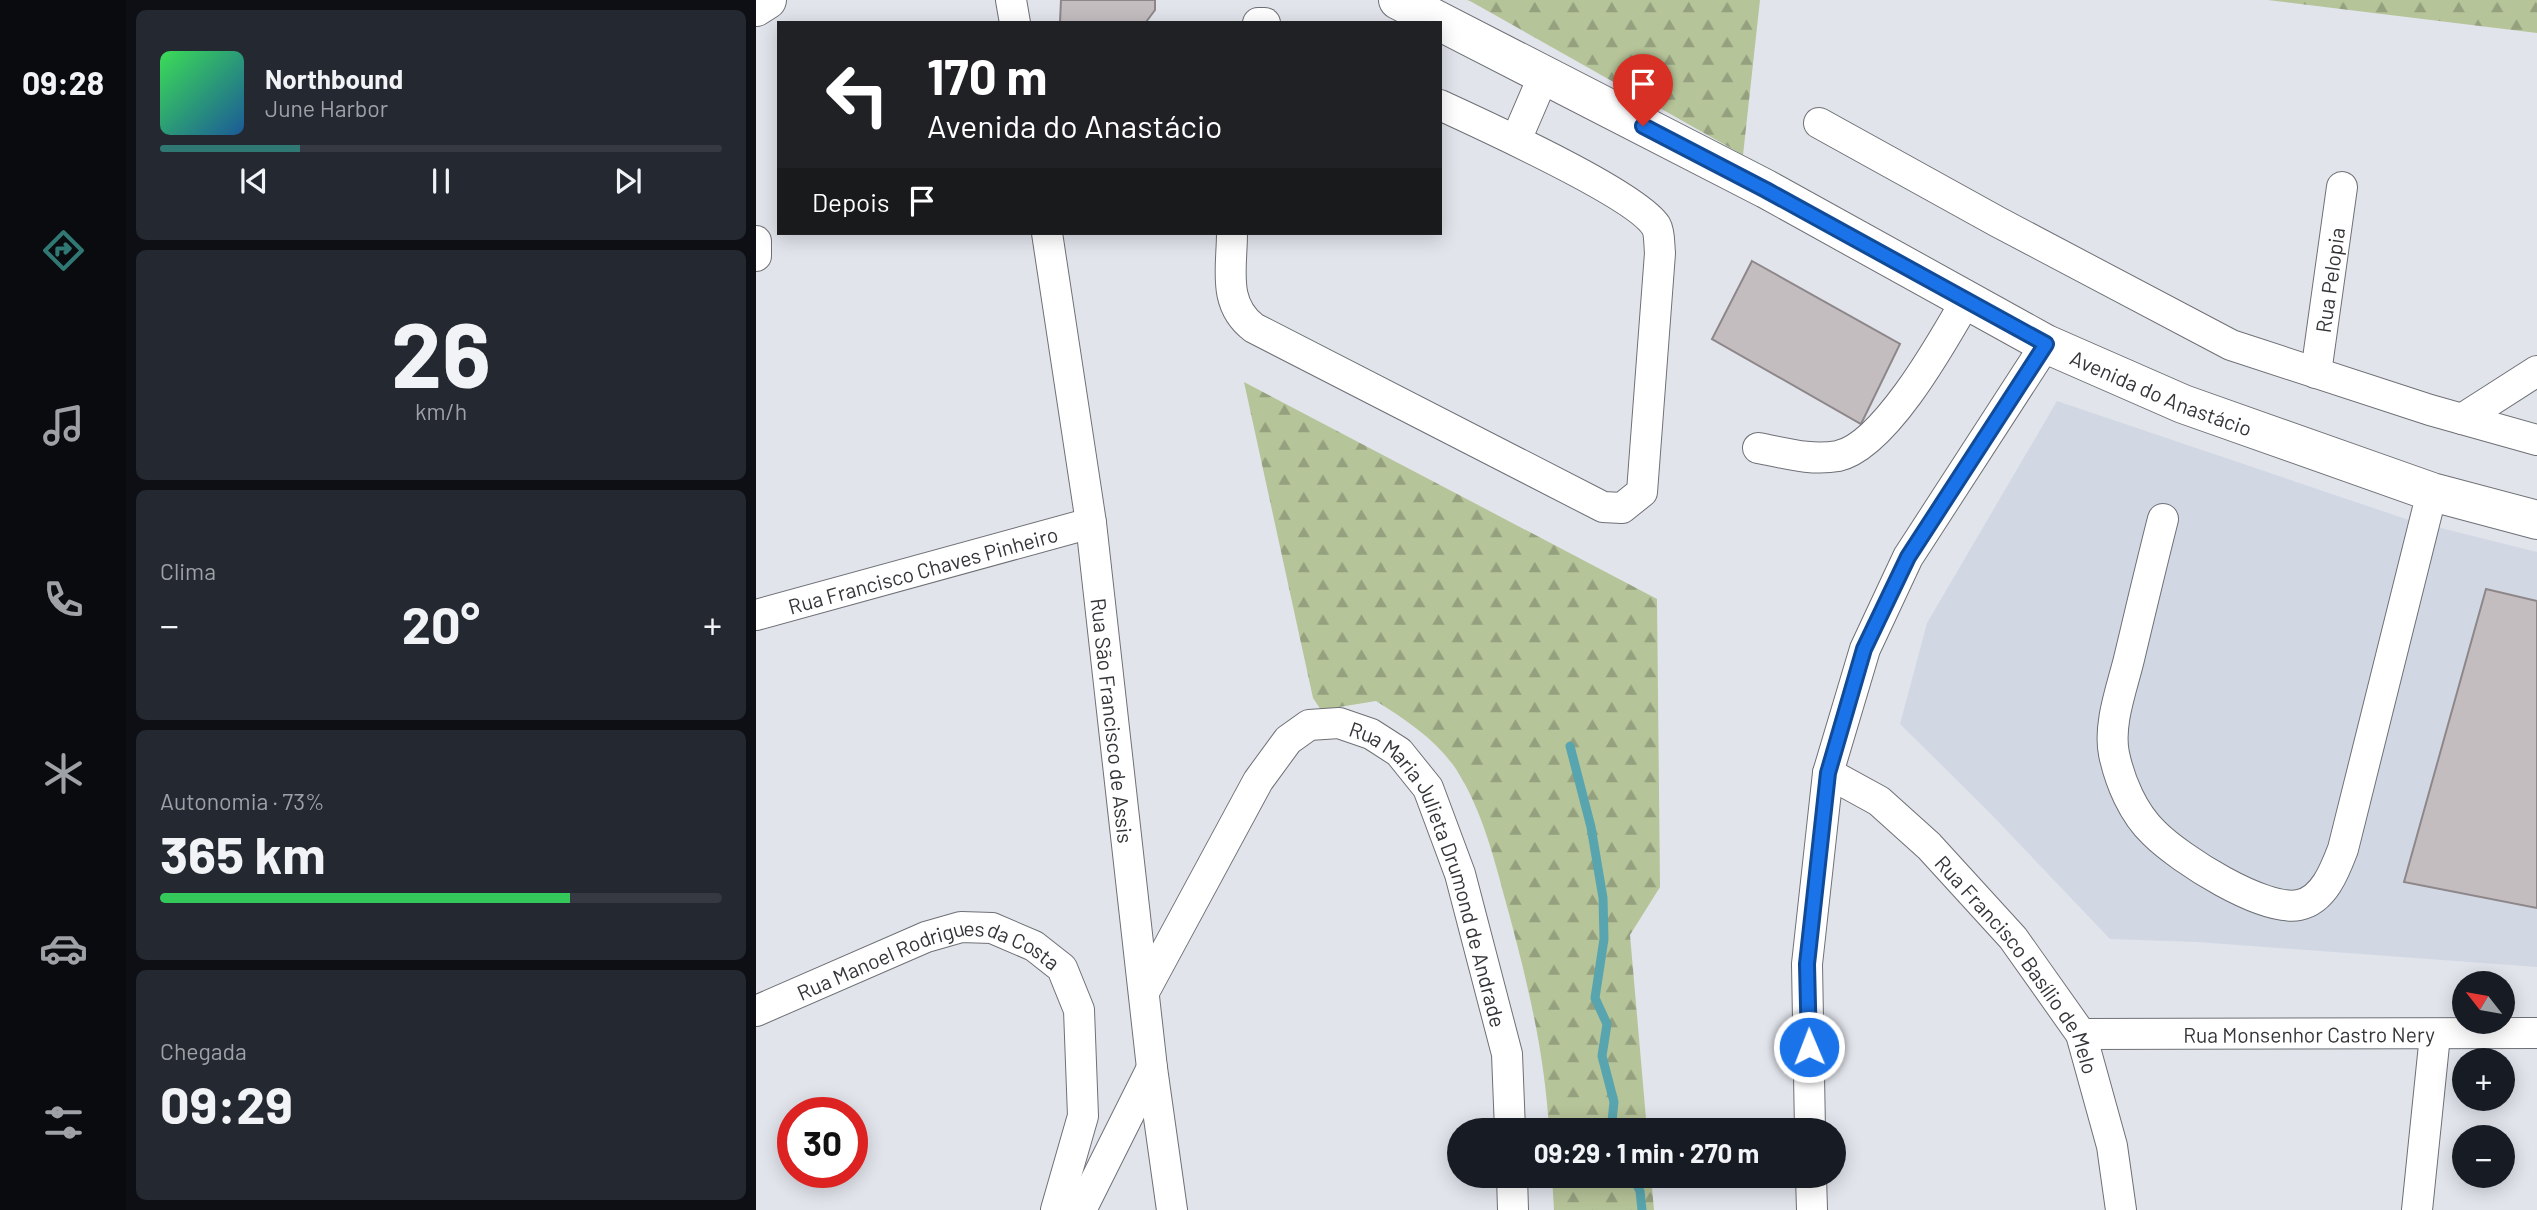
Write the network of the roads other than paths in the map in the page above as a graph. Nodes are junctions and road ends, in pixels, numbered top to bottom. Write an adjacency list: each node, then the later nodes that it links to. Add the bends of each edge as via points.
1 (767, 0): 4 (main road)
2 (1011, 0): 5 (street)
3 (1398, 0): 6 (main road, Avenida do Anastácio)
4 (756, 7)
5 (1015, 21)
6 (1439, 21)
7 (1442, 23): 8 (main road, Avenida do Anastácio)
8 (1544, 75): 11 (street); 17 (main road, Avenida do Anastácio)
9 (1442, 106): 11 (street)
10 (1819, 123): 20 (street, via 2231,345)
11 (1516, 140): 14 (street, via 1635,206 1657,227 1660,253 1642,492 1622,508 1603,507 1254,328 1240,317 1232,297)
12 (2342, 187): 20 (street, Rua Pelopia)
13 (1047, 235): 27 (street, Rua São Francisco de Assis)
14 (1232, 235)
15 (756, 241): 16 (street)
16 (756, 256)
17 (1967, 299): 18 (main road, Avenida do Anastácio); 23 (street, via 1927,367 1864,442 1841,455 1810,458)
18 (2046, 344): 24 (main road, Avenida do Anastácio, via 2183,404); 29 (street, via 1908,557 1864,649)
19 (2537, 371): 21 (street)
20 (2316, 373): 21 (street)
21 (2462, 419): 22 (street)
22 (2537, 440)
23 (1758, 447)
24 (2432, 492): 25 (street, via 2343,849 2319,894 2300,905 2272,905 2234,889 2154,833 2123,790 2113,750 2117,709); 26 (main road, Avenida do Anastácio)
25 (2163, 519)
26 (2537, 520)
27 (1091, 523): 28 (street, Rua Francisco Chaves Pinheiro); 30 (street, Rua São Francisco de Assis)
28 (756, 615)
29 (1828, 773): 33 (street, Rua Francisco Basílio de Melo, via 1879,801 1929,846 2013,938); 37 (street, via 1807,964)
30 (1144, 992): 35 (street, Rua São Francisco de Assis); 36 (street, Rua Maria Julieta Drumond de Andrade, via 1258,781 1288,740 1309,725 1319,724 1339,723 1371,734 1399,752 1428,788 1460,873 1507,1054)
31 (756, 1011): 40 (street, Rua Manoel Rodrigues da Costa, via 926,937 961,927 992,928 1034,946 1062,968 1079,1010 1083,1116)
32 (2537, 1033): 34 (street, Rua Monsenhor Castro Nery)
33 (2081, 1034): 34 (street, Rua Monsenhor Castro Nery); 45 (street, Rua Francisco Basílio de Melo, via 2112,1146)
34 (2435, 1035): 46 (street)
35 (1152, 1068): 41 (street); 42 (street, Rua São Francisco de Assis)
36 (1510, 1118)
37 (1810, 1118)
38 (1512, 1188): 43 (street)
39 (1811, 1188): 44 (street)
40 (1056, 1210)
41 (1081, 1210)
42 (1172, 1210)
43 (1513, 1210)
44 (1812, 1210)
45 (2121, 1210)
46 (2417, 1210)

